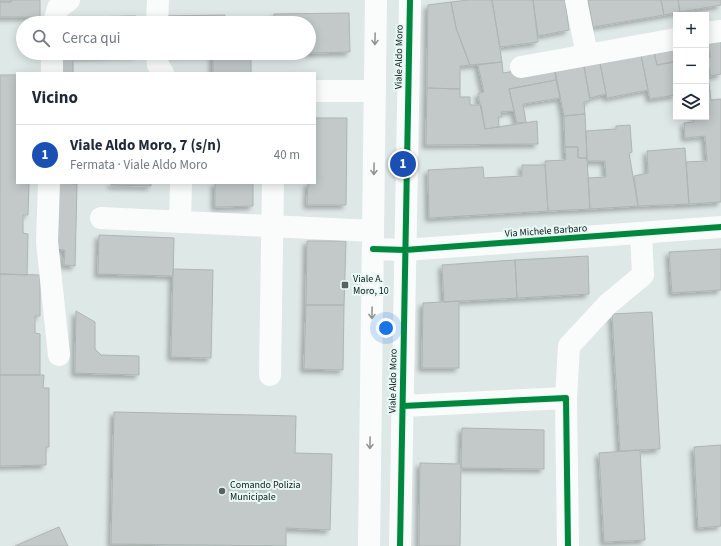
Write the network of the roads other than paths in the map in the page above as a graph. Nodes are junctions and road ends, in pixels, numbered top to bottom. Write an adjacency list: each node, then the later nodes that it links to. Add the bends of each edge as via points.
1 (69, 0): 6 (street, via 58,8)
2 (158, 0): 7 (street)
3 (376, 0): 18 (street, one-way to 18)
4 (410, 0): 28 (street, Viale Aldo Moro)
5 (576, 0): 11 (street)
6 (56, 16)
7 (157, 16)
8 (721, 31): 9 (street)
9 (709, 33)
10 (673, 40): 11 (street)
11 (587, 55): 14 (street)
12 (52, 60): 15 (street)
13 (158, 60): 16 (street)
14 (521, 67)
15 (52, 72)
16 (162, 72)
17 (316, 91): 18 (street)
18 (375, 91): 27 (street, one-way to 27)
19 (49, 184): 29 (street, via 47,242)
20 (181, 184): 23 (street)
21 (272, 184): 24 (street)
22 (101, 218): 23 (street, Via Michele Barbaro)
23 (180, 222): 24 (street, Via Michele Barbaro)
24 (272, 226): 27 (street, Via Michele Barbaro); 30 (street)
25 (721, 227): 26 (street, Via Michele Barbaro)
26 (640, 234): 28 (street, Via Michele Barbaro); 31 (street, via 643,275 608,304 569,346)
27 (373, 240): 28 (street, Via Michele Barbaro); 33 (street, one-way to 33)
28 (405, 250): 32 (street, Viale Aldo Moro)
29 (59, 355)
30 (270, 375)
31 (566, 398): 32 (street); 35 (street)
32 (403, 406): 34 (street, Viale Aldo Moro)
33 (369, 546)
34 (400, 546)
35 (568, 546)

